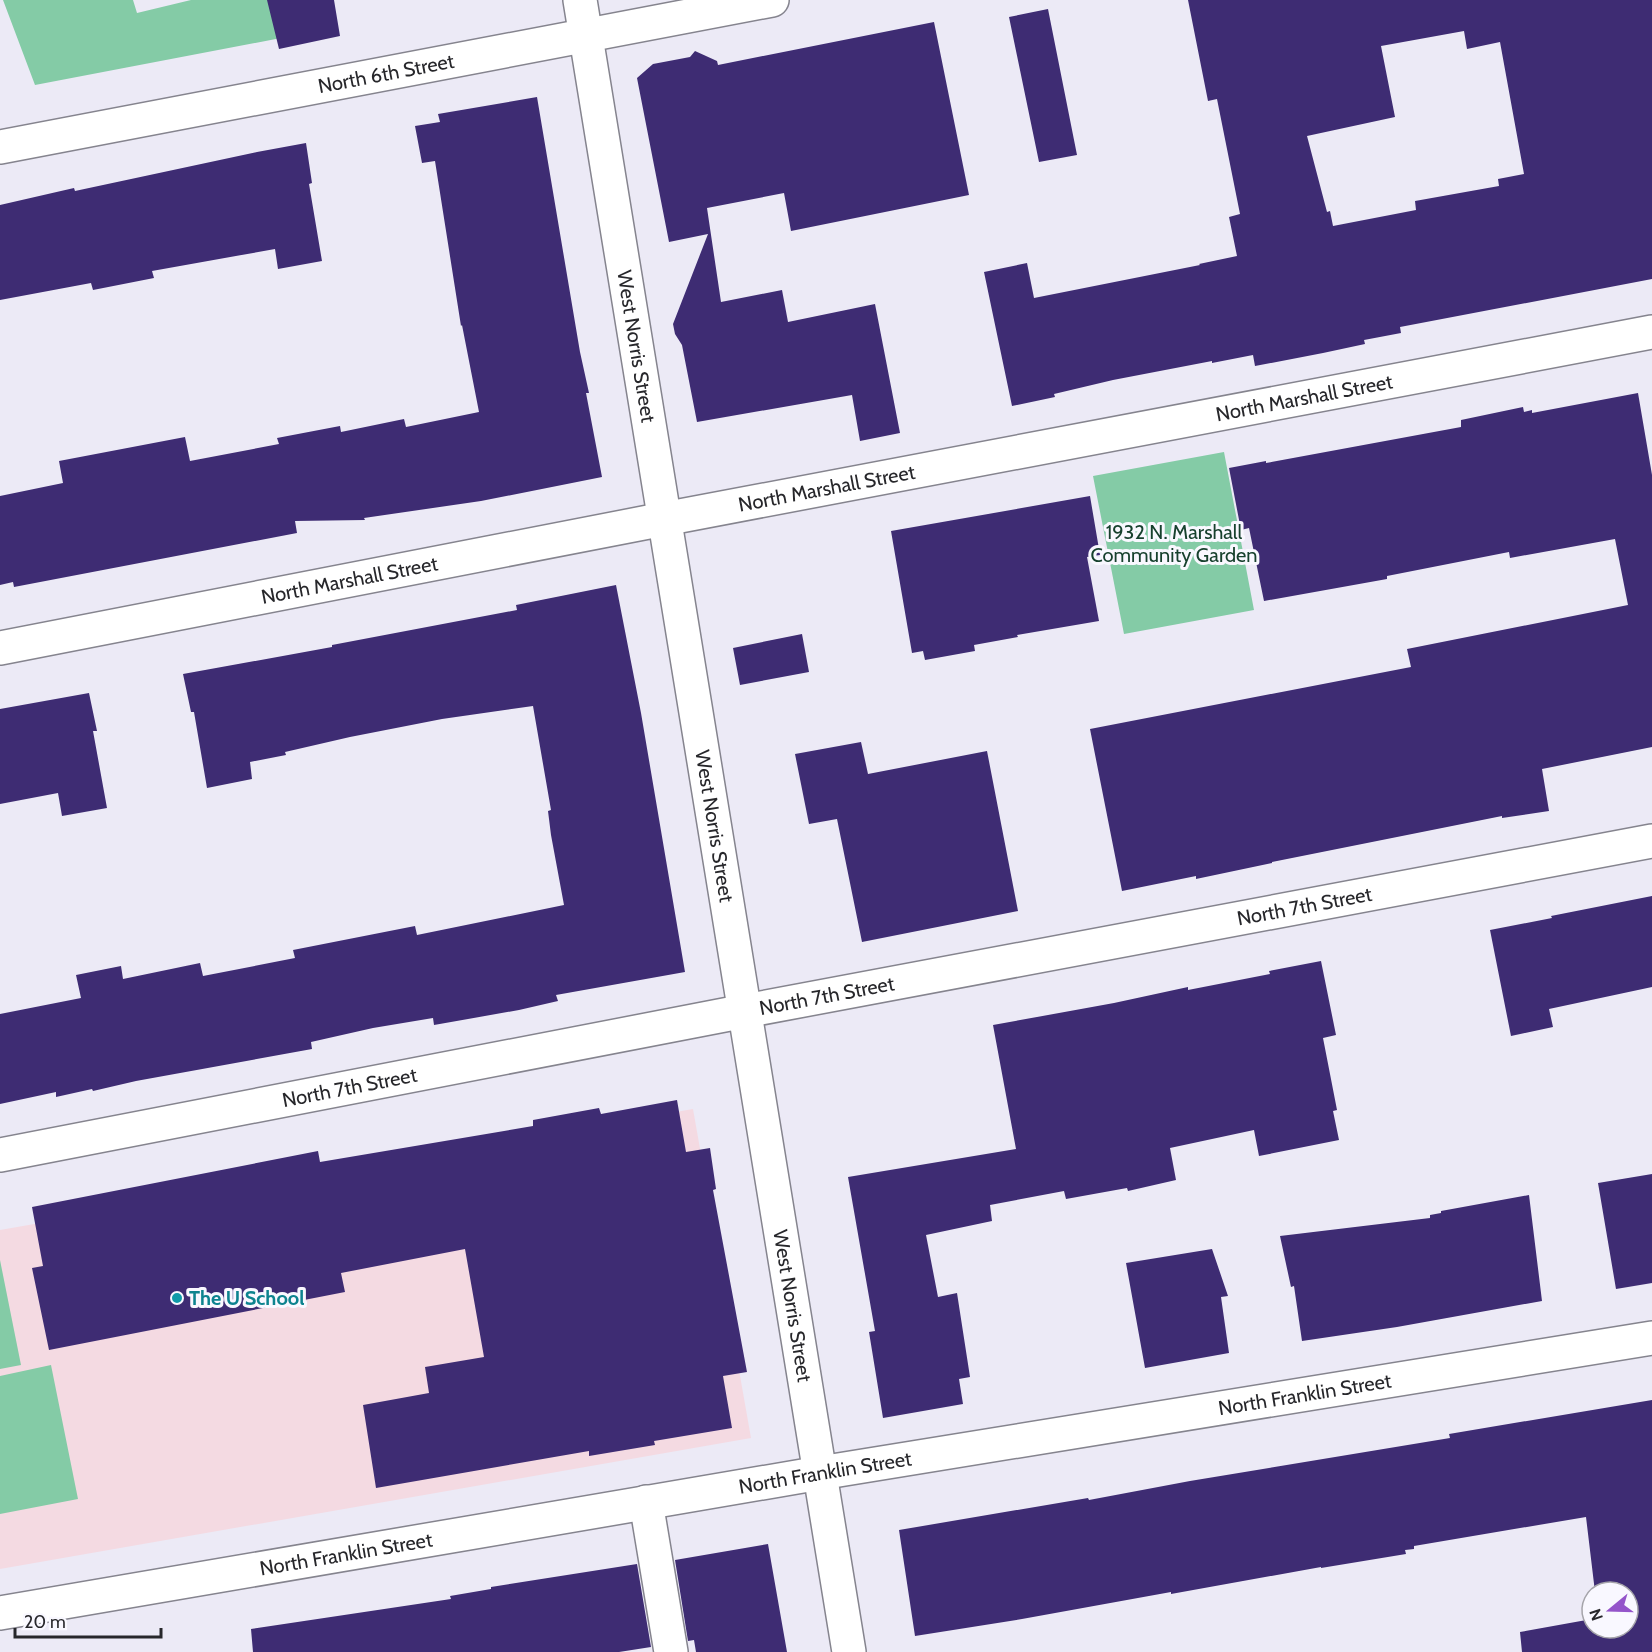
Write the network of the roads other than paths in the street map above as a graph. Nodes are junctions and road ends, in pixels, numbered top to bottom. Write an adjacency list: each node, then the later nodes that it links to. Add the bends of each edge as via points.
1 (580, 0): 4 (street, West Norris Street)
2 (772, 0): 3 (street, North 6th Street)
3 (704, 7): 4 (street, North 6th Street)
4 (586, 36): 5 (street, North 6th Street); 7 (street, West Norris Street)
5 (0, 147)
6 (1652, 332): 7 (street, North Marshall Street)
7 (664, 519): 8 (street, North Marshall Street); 10 (street, West Norris Street)
8 (0, 648)
9 (1652, 841): 10 (street, North 7th Street)
10 (745, 1011): 11 (street, North 7th Street); 13 (street, West Norris Street)
11 (0, 1155)
12 (1652, 1338): 13 (street, North Franklin Street)
13 (820, 1473): 14 (street, North Franklin Street); 17 (street, West Norris Street)
14 (646, 1502): 15 (street, North Franklin Street); 16 (street)
15 (0, 1612)
16 (671, 1652)
17 (849, 1652)

